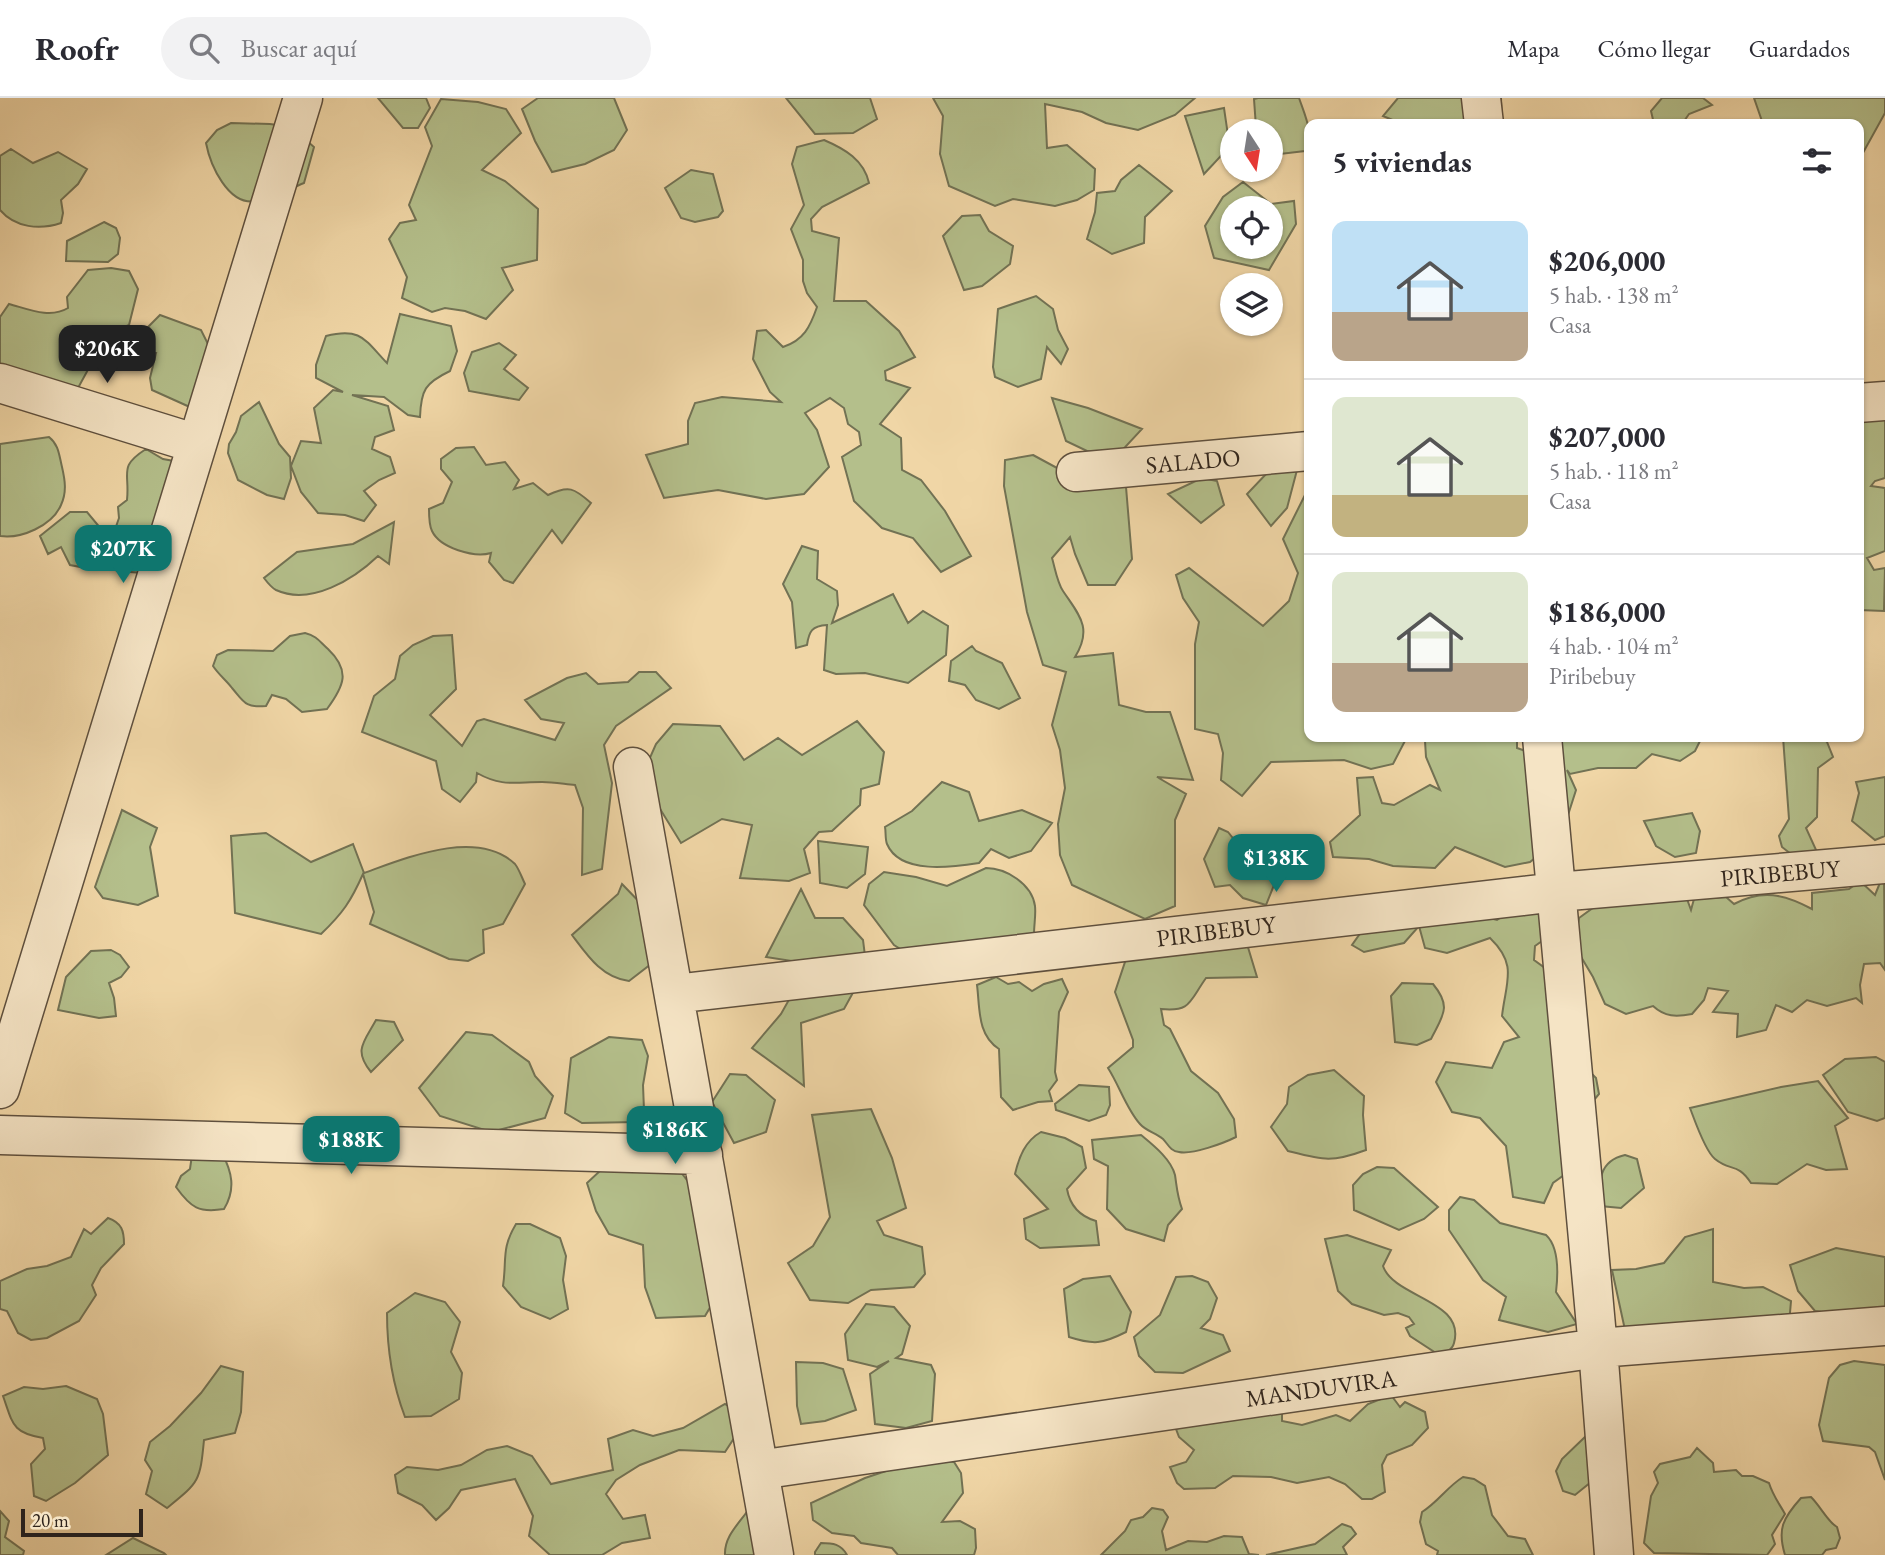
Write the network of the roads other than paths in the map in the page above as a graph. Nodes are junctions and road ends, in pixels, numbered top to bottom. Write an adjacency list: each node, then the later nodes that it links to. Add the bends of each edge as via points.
1 (303, 98): 7 (street)
2 (1481, 98): 3 (street)
3 (1483, 119)
4 (0, 383): 7 (street)
5 (1885, 401): 6 (street)
6 (1864, 403)
7 (197, 444): 15 (street)
8 (1304, 451): 9 (street, SALADO)
9 (1076, 472)
10 (1542, 742): 13 (street)
11 (633, 767): 14 (street)
12 (1885, 864): 13 (street, PIRIBEBUY)
13 (1557, 892): 14 (street, PIRIBEBUY); 19 (street)
14 (674, 994): 17 (street)
15 (0, 1089)
16 (0, 1135): 17 (street)
17 (703, 1155): 20 (street)
18 (1885, 1326): 19 (street, MANDUVIRA)
19 (1598, 1348): 20 (street, MANDUVIRA); 22 (street)
20 (759, 1470): 21 (street)
21 (774, 1555)
22 (1614, 1555)

